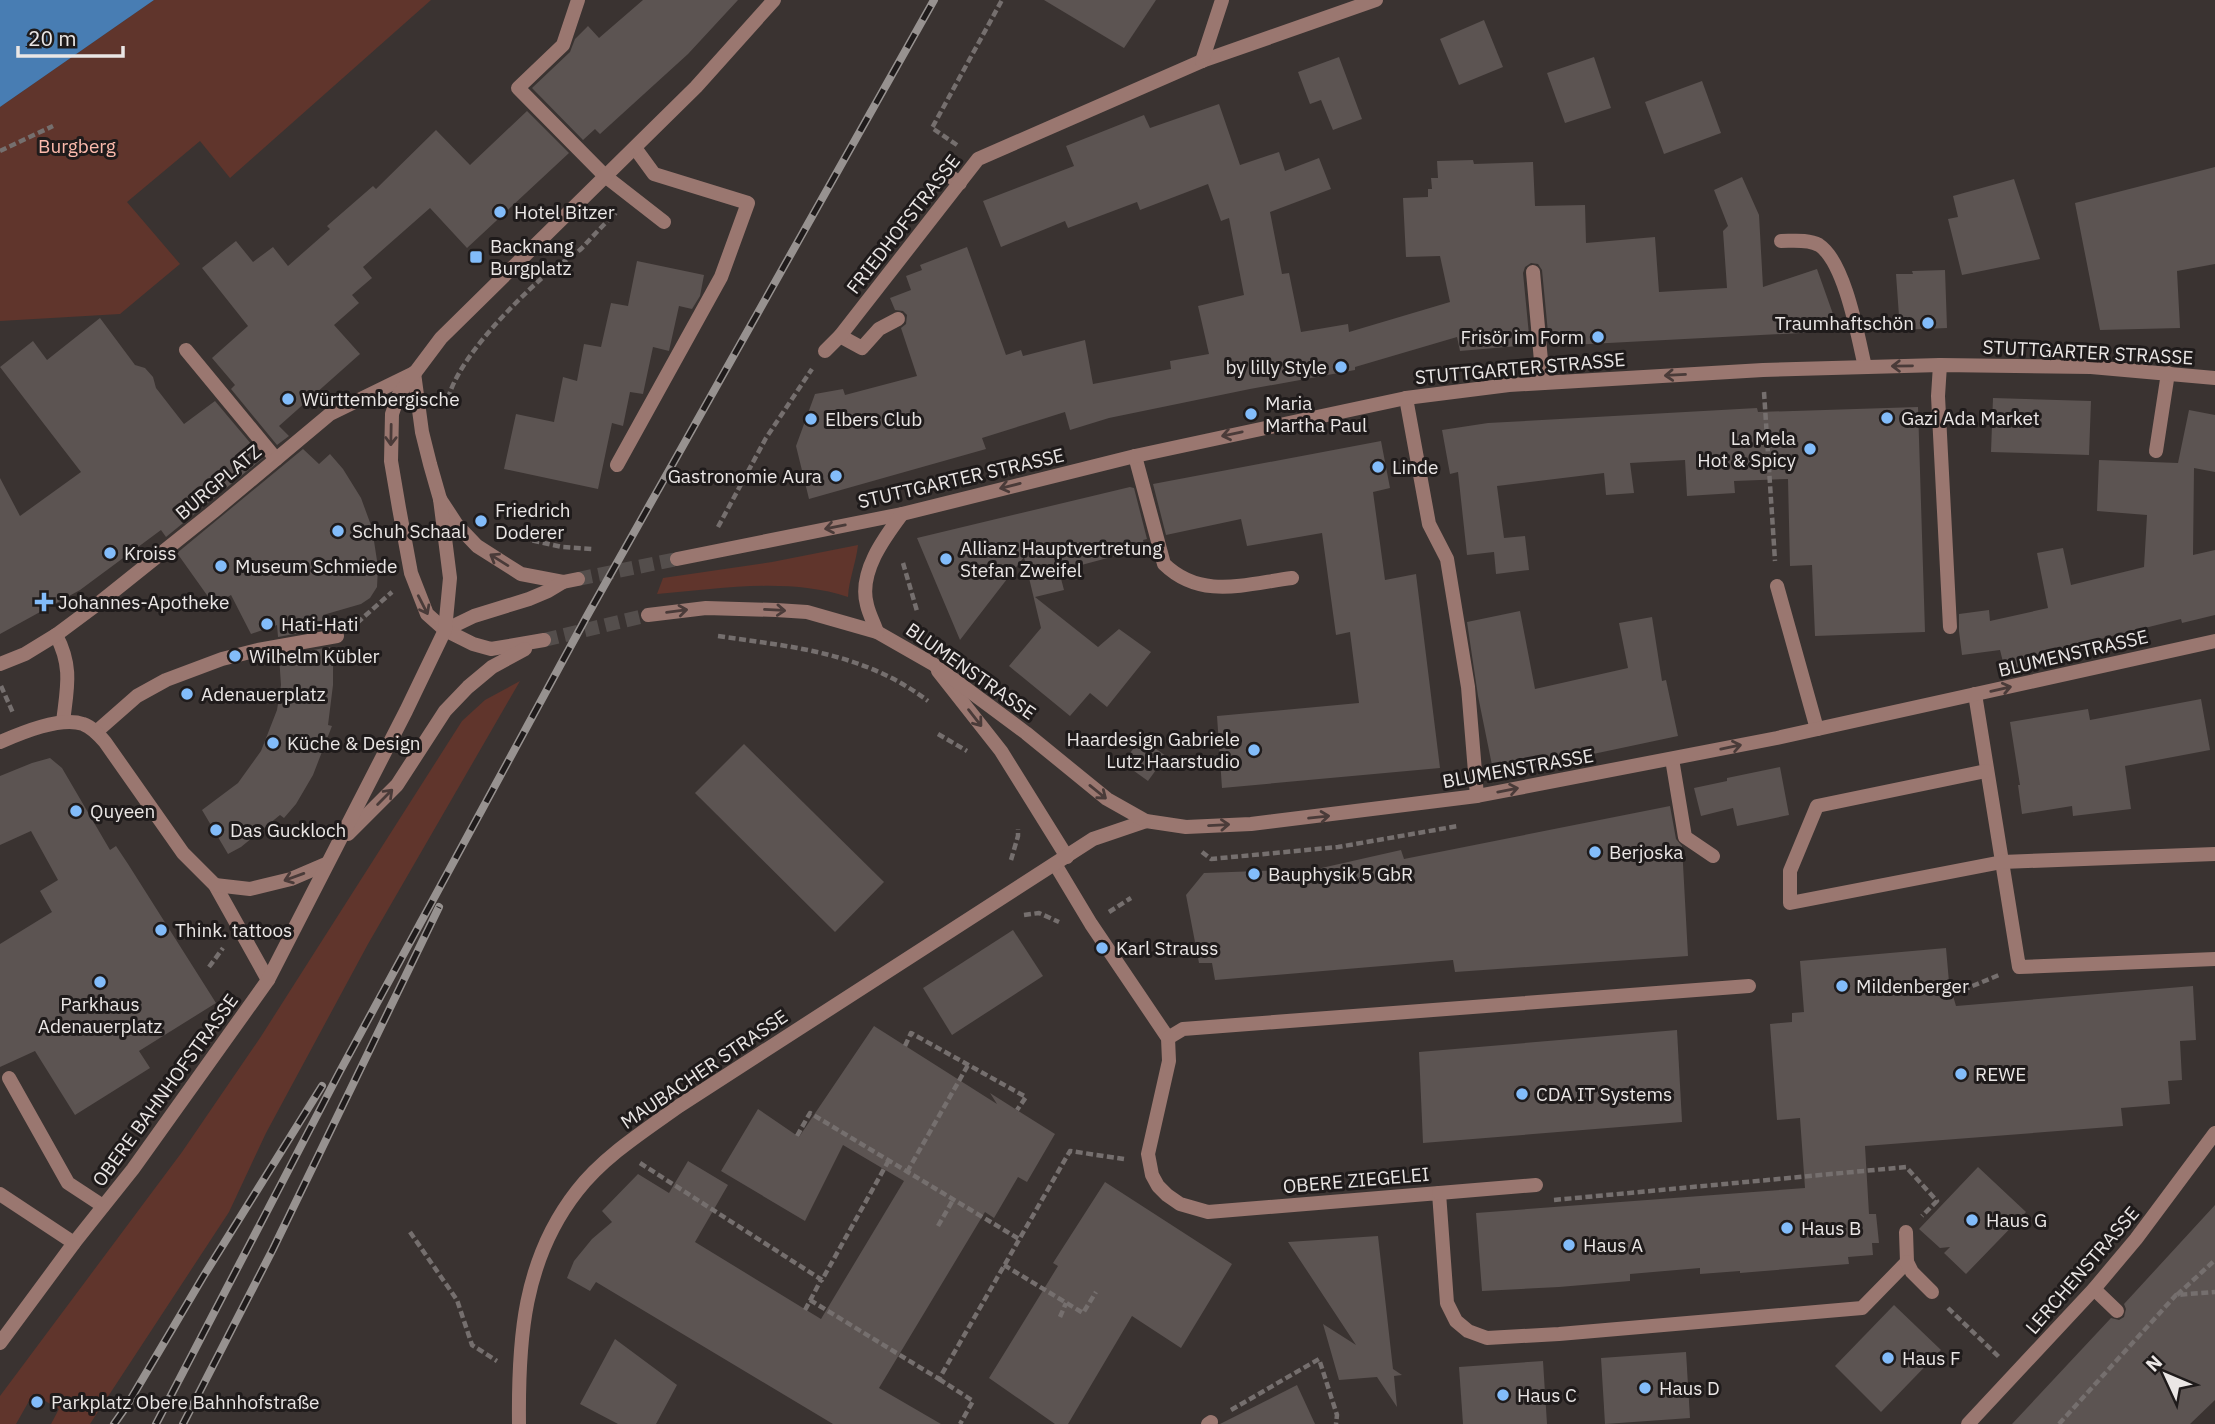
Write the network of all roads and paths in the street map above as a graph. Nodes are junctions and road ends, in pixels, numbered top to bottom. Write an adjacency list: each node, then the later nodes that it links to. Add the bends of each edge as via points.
1 (578, 0): 12 (street, via 563,45 518,88)
2 (774, 0): 8 (street)
3 (1002, 0): 10 (path, via 932,128)
4 (1222, 0): 6 (street)
5 (1376, 0): 6 (street, FRIEDHOFSTRASSE)
6 (1202, 61): 10 (street, FRIEDHOFSTRASSE)
7 (53, 126): 9 (path)
8 (635, 148): 12 (street); 34 (street, via 654,174 748,203 721,278)
9 (0, 151)
10 (978, 159): 13 (street, FRIEDHOFSTRASSE)
11 (945, 173): 13 (street)
12 (605, 176): 14 (street); 25 (street, via 441,338)
13 (960, 183): 19 (street, FRIEDHOFSTRASSE, via 895,254)
14 (632, 196): 15 (street); 30 (path, via 490,332 462,368 447,399)
15 (664, 222)
16 (1781, 241): 23 (street, via 1816,244 1828,253 1855,319)
17 (1533, 272): 28 (street)
18 (898, 319): 19 (street, via 879,329 863,348)
19 (840, 336): 21 (street, FRIEDHOFSTRASSE)
20 (186, 349): 33 (street)
21 (825, 351): 37 (path, via 766,438)
22 (1940, 365): 23 (street, STUTTGARTER STRASSE, one-way to 23); 26 (street, STUTTGARTER STRASSE); 50 (street)
23 (1865, 367): 24 (street, STUTTGARTER STRASSE)
24 (1763, 370): 28 (street, STUTTGARTER STRASSE, one-way to 28); 45 (path)
25 (414, 373): 33 (street, BURGPLATZ, via 330,414); 35 (street, via 422,432); 51 (street, one-way to 51, via 392,414 391,461 411,573 428,614)
26 (2168, 373): 27 (street, STUTTGARTER STRASSE); 31 (street)
27 (2215, 378)
28 (1543, 383): 29 (street, STUTTGARTER STRASSE)
29 (1406, 398): 32 (street, STUTTGARTER STRASSE, one-way to 32); 69 (street, via 1429,524 1447,559 1468,687)
30 (444, 421)
31 (2156, 451)
32 (1135, 456): 36 (street, STUTTGARTER STRASSE, one-way to 36); 42 (street, via 1164,564 1175,575 1212,588)
33 (276, 459): 54 (street, BURGPLATZ)
34 (617, 465)
35 (440, 499): 44 (street, one-way to 35, via 522,574 477,546); 51 (street, via 450,578)
36 (902, 514): 40 (street, STUTTGARTER STRASSE, one-way to 40); 52 (street, BLUMENSTRASSE, via 867,578 866,604)
37 (716, 531)
38 (508, 536): 39 (path)
39 (593, 549)
40 (677, 559)
41 (903, 563): 47 (path)
42 (1292, 578)
43 (578, 579): 44 (street)
44 (563, 582): 51 (street)
45 (1777, 586): 62 (street)
46 (393, 591): 49 (path)
47 (917, 611)
48 (648, 614): 52 (street, BLUMENSTRASSE, one-way to 52, via 706,608 807,612)
49 (354, 626)
50 (1950, 627)
51 (445, 630): 72 (street, OBERE BAHNHOFSTRASSE); 72 (street, OBERE BAHNHOFSTRASSE, one-way to 51, via 397,785 445,711 468,687 492,667 544,640 491,649)
52 (877, 632): 58 (street, BLUMENSTRASSE)
53 (705, 634): 60 (path, via 837,656 878,671)
54 (56, 635): 57 (street, BURGPLATZ); 61 (street, via 68,675)
55 (337, 636): 63 (street, via 222,659 166,680 137,696)
56 (2215, 641): 59 (street, BLUMENSTRASSE, one-way to 56)
57 (0, 664)
58 (933, 664): 71 (street, BLUMENSTRASSE, one-way to 71, via 1107,799); 75 (street, one-way to 75, via 1001,751)
59 (1975, 694): 62 (street, BLUMENSTRASSE); 68 (street)
60 (932, 706)
61 (63, 722): 63 (street, via 74,721); 65 (street)
62 (1817, 729): 67 (street, BLUMENSTRASSE, one-way to 62)
63 (96, 732): 79 (street, via 183,853)
64 (938, 734): 66 (path)
65 (0, 742)
66 (974, 755)
67 (1672, 759): 69 (street, BLUMENSTRASSE, one-way to 67); 74 (street, via 1685,837)
68 (1986, 771): 76 (street); 76 (street, via 1816,806 1790,871 1790,903)
69 (1477, 796): 71 (street, BLUMENSTRASSE, one-way to 69, via 1186,827 1251,824)
70 (1018, 821): 78 (path)
71 (1146, 821): 75 (street, MAUBACHER STRASSE, via 1093,839)
72 (337, 845): 77 (street, OBERE BAHNHOFSTRASSE)
73 (2215, 854): 76 (street)
74 (1713, 856)
75 (1061, 861): 87 (street, via 1091,924); 124 (street, MAUBACHER STRASSE, via 619,1149 577,1190 548,1236 531,1282)
76 (2002, 862): 83 (street)
77 (326, 864): 79 (street, one-way to 79, via 250,888); 84 (street, OBERE BAHNHOFSTRASSE)
78 (1008, 864)
79 (215, 885): 84 (street)
80 (1020, 916): 81 (path, via 1048,915)
81 (1065, 928)
82 (2215, 959): 83 (street)
83 (2019, 967): 86 (path)
84 (268, 980): 102 (street, OBERE BAHNHOFSTRASSE)
85 (1749, 986): 87 (street, via 1544,1007 1442,1003 1183,1029)
86 (1953, 994)
87 (1168, 1038): 95 (street, via 1169,1061 1150,1139)
88 (905, 1045): 89 (path, via 911,1033)
89 (968, 1065): 91 (path, via 1026,1097); 96 (path)
90 (9, 1079): 102 (street, via 68,1183)
91 (1017, 1110)
92 (2215, 1133): 112 (street, LERCHENSTRASSE)
93 (797, 1136): 94 (path, via 810,1113)
94 (889, 1160): 96 (path); 111 (path)
95 (1149, 1163): 99 (street, OBERE ZIEGELEI, via 1167,1195 1208,1212); 106 (path, via 1070,1151)
96 (906, 1171): 101 (path)
97 (668, 1181): 111 (path)
98 (1536, 1185): 99 (street, OBERE ZIEGELEI); 105 (path, via 1552,1200 1906,1167 1937,1201)
99 (1439, 1193): 109 (street, via 1447,1303 1456,1321 1487,1338 1862,1308)
100 (0, 1194): 107 (street)
101 (953, 1200): 103 (path); 106 (path)
102 (103, 1206): 107 (street, OBERE BAHNHOFSTRASSE)
103 (938, 1226)
104 (410, 1232): 124 (path, via 457,1300 472,1346)
105 (1906, 1232): 109 (street)
106 (1018, 1239): 110 (path)
107 (74, 1243): 122 (street, OBERE BAHNHOFSTRASSE)
108 (2215, 1260): 116 (path)
109 (1907, 1262): 115 (street)
110 (1004, 1265): 118 (path); 125 (path)
111 (821, 1280): 117 (path)
112 (2094, 1289): 120 (street); 130 (street, LERCHENSTRASSE)
113 (1096, 1292): 118 (path, via 1083,1313)
114 (2215, 1292): 116 (path)
115 (1932, 1293): 123 (path)
116 (2176, 1295): 131 (path)
117 (810, 1300): 119 (path); 125 (path)
118 (1066, 1303): 121 (path)
119 (805, 1310)
120 (2117, 1311)
121 (1060, 1317)
122 (0, 1343)
123 (1986, 1345)
124 (519, 1375): 127 (street, MAUBACHER STRASSE)
125 (939, 1379): 128 (path, via 973,1401)
126 (1234, 1408): 129 (path, via 1320,1359)
127 (519, 1424)
128 (960, 1424)
129 (1336, 1424)
130 (1968, 1424)
131 (2059, 1424)

